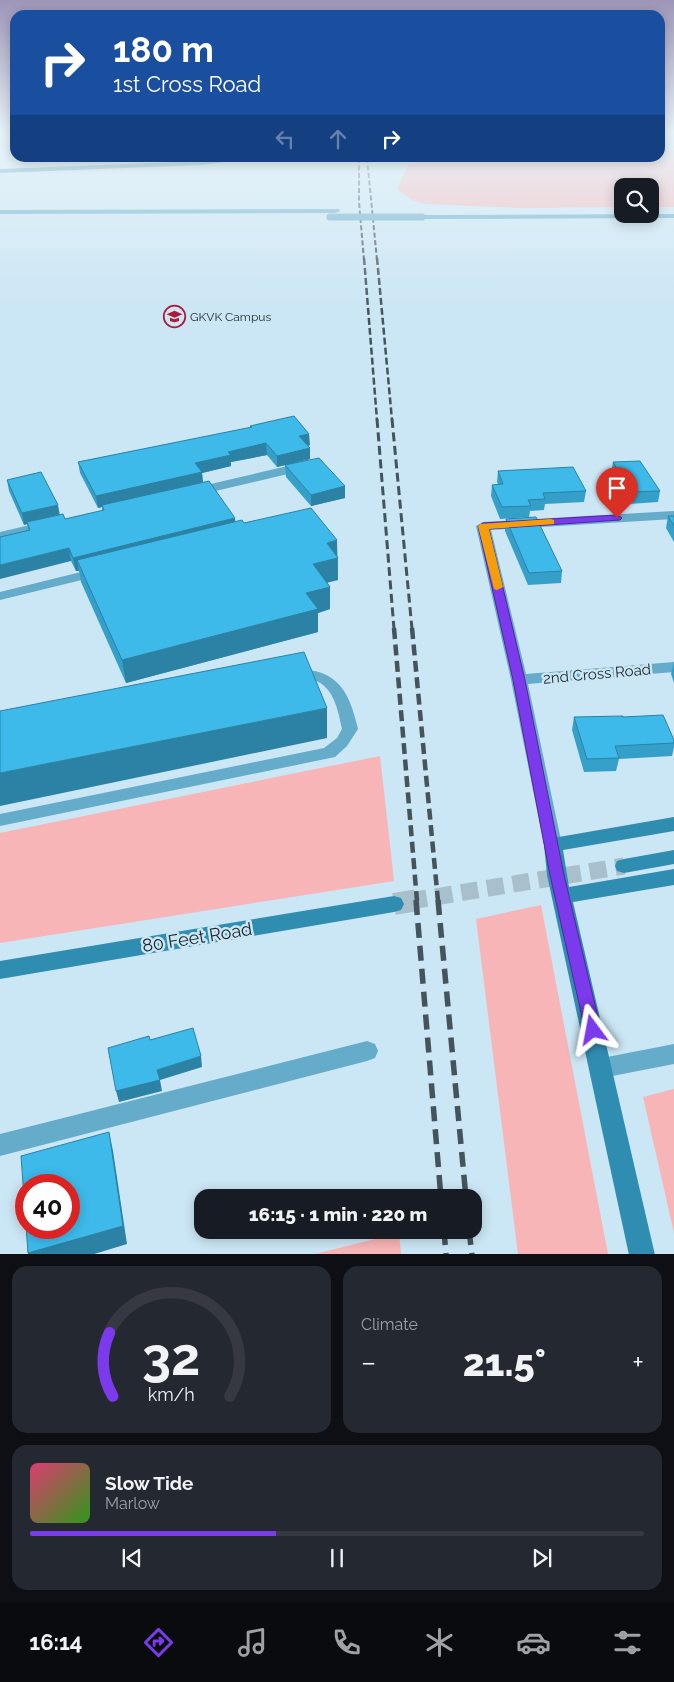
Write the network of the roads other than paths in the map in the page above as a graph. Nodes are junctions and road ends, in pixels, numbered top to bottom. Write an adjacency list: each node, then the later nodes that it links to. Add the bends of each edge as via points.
1 (614, 210): 5 (lane)
2 (659, 210): 3 (lane)
3 (674, 210)
4 (0, 212): 5 (lane)
5 (333, 214): 6 (lane, bridge); 7 (lane)
6 (674, 216)
7 (0, 217)
8 (320, 462): 9 (street)
9 (184, 494)
10 (674, 515): 17 (street, via 483,526)
11 (58, 523): 12 (street)
12 (0, 536)
13 (113, 568): 14 (lane)
14 (0, 596)
15 (674, 667): 17 (street, 2nd Cross Road)
16 (280, 676): 18 (lane, via 303,673 322,677 334,685 346,708 350,729 342,742 329,753)
17 (519, 680): 20 (street)
18 (0, 820)
19 (674, 824): 20 (main road)
20 (553, 845): 24 (main road)
21 (674, 857): 22 (main road)
22 (624, 866)
23 (674, 878): 24 (main road)
24 (562, 896): 29 (main road)
25 (394, 904): 26 (main road, 80 Feet Road)
26 (0, 970)
27 (368, 1051): 30 (street)
28 (674, 1054): 29 (street)
29 (602, 1068): 31 (main road)
30 (0, 1145)
31 (642, 1254)

